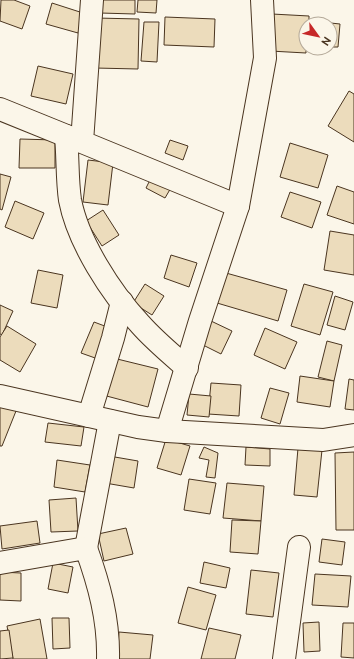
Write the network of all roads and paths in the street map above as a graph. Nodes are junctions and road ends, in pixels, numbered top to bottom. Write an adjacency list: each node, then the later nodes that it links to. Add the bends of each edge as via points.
1 (92, 0): 4 (street)
2 (262, 0): 5 (street, via 265,58)
3 (0, 109): 4 (street)
4 (74, 139): 5 (street); 6 (street, via 70,199 76,222 102,272)
5 (238, 206): 7 (street)
6 (122, 302): 7 (street, via 150,335); 9 (street)
7 (187, 368): 11 (street)
8 (0, 396): 9 (street)
9 (89, 416): 10 (street)
10 (110, 420): 11 (street); 14 (street)
11 (167, 431): 12 (street, via 322,440)
12 (354, 435)
13 (299, 547): 17 (street)
14 (86, 548): 15 (street); 16 (street, via 104,608)
15 (0, 563)
16 (108, 659)
17 (284, 659)

